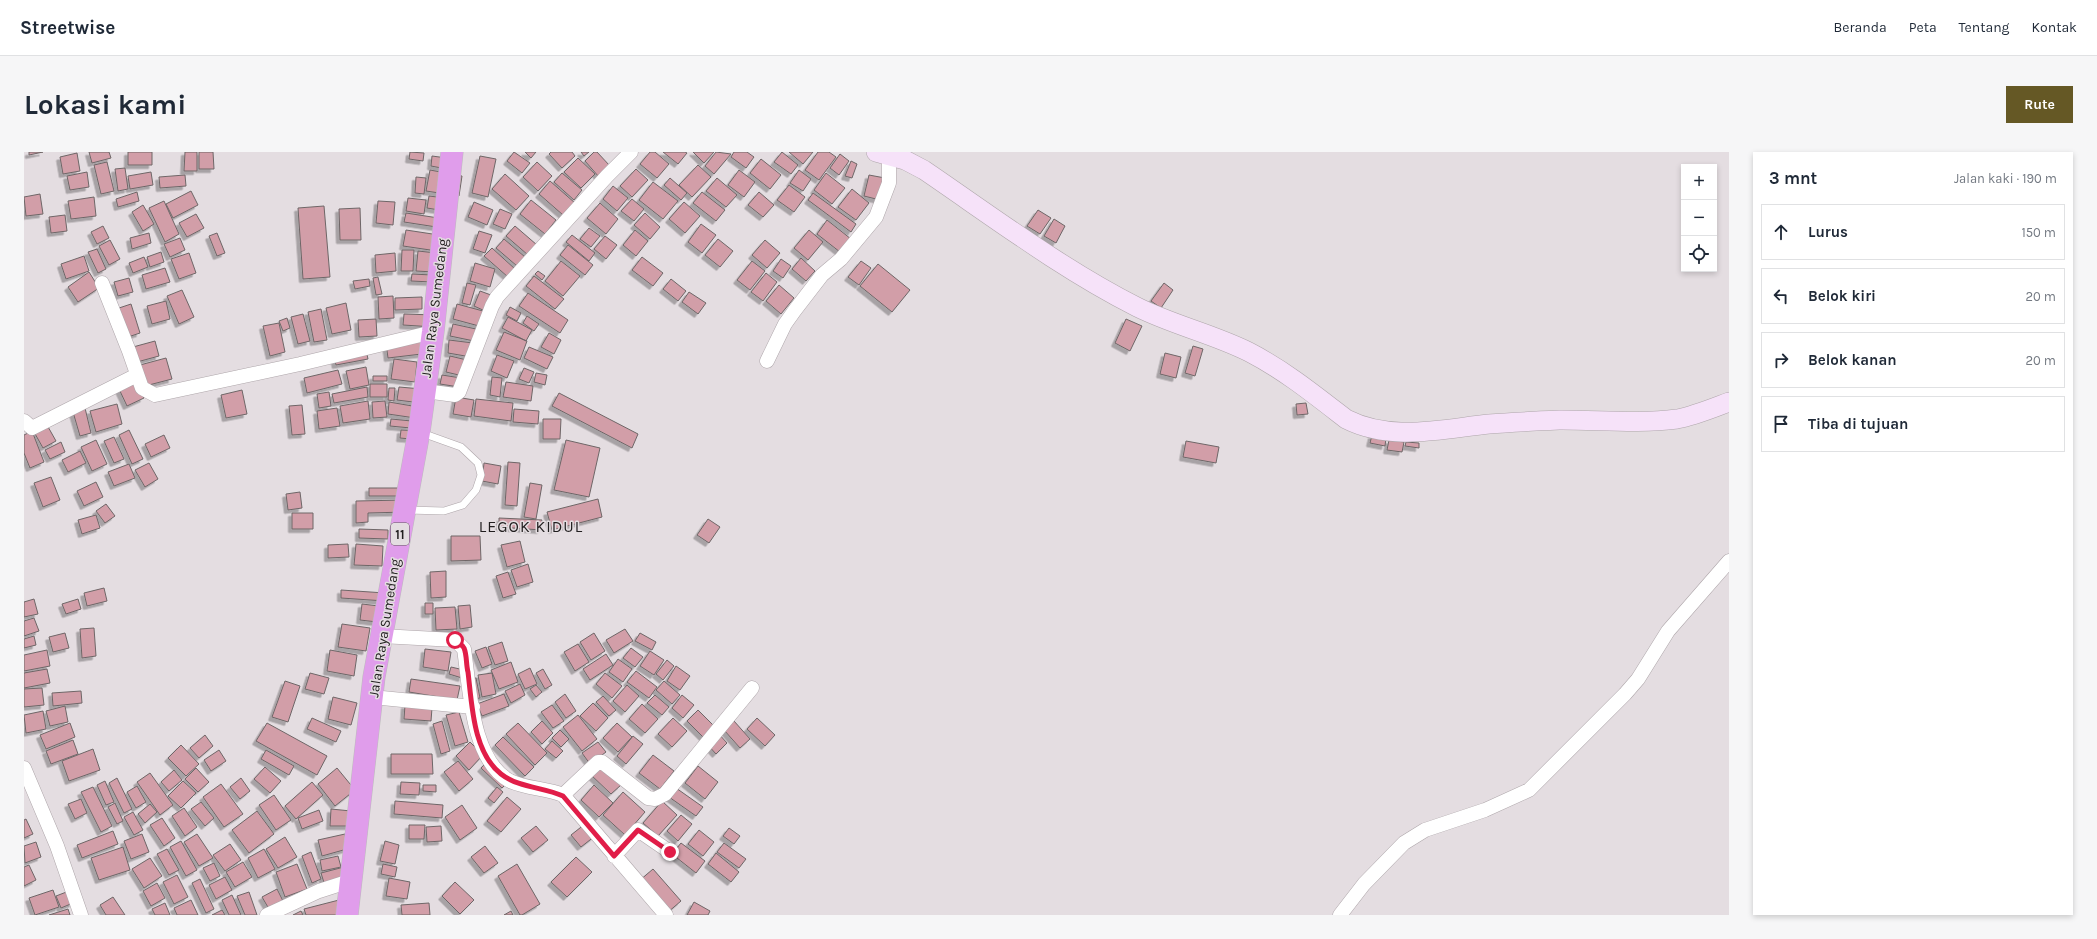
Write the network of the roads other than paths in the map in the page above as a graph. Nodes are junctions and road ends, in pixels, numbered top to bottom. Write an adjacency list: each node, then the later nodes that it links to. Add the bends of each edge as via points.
1 (631, 152): 8 (street, via 497,297 459,392 455,395)
2 (454, 153): 5 (highway, Jalan Raya Sumedang / 11)
3 (882, 153): 6 (street, via 890,183 876,217 841,259 822,275 785,324); 9 (street, via 905,160 924,170 1082,277 1138,307 1204,332 1286,373 1355,424 1396,431 1429,432 1490,424 1561,420 1652,422 1680,419)
4 (102, 283): 7 (street)
5 (433, 332): 7 (street, via 155,395 142,388); 8 (highway, Jalan Raya Sumedang / 11)
6 (766, 361)
7 (136, 375): 10 (street, via 32,428)
8 (425, 391): 11 (highway, Jalan Raya Sumedang / 11)
9 (1729, 402)
10 (24, 420)
11 (419, 432): 12 (highway, Jalan Raya Sumedang / 11); 12 (lane, via 461,447 478,463 481,475 476,490 463,505 444,511)
12 (405, 510): 14 (highway, Jalan Raya Sumedang / 11)
13 (1729, 561): 27 (street, via 1668,631 1638,679 1625,694 1529,790 1485,810 1425,830 1404,843 1364,884)
14 (381, 636): 16 (highway, Jalan Raya Sumedang / 11); 17 (street, via 455,640 464,649)
15 (752, 688): 19 (street, via 665,794 655,799 648,798 602,762 598,762)
16 (372, 697): 17 (street); 22 (highway, Jalan Raya Sumedang / 11)
17 (473, 706): 19 (street, via 482,748 500,774 511,781 553,791)
18 (24, 768): 23 (street, via 57,846)
19 (563, 796): 21 (street)
20 (670, 852): 21 (street, via 638,830)
21 (614, 856): 26 (street)
22 (350, 881): 24 (street, via 319,891); 25 (highway, Jalan Raya Sumedang / 11)
23 (81, 915)
24 (267, 915)
25 (347, 915)
26 (666, 915)
27 (1340, 915)

